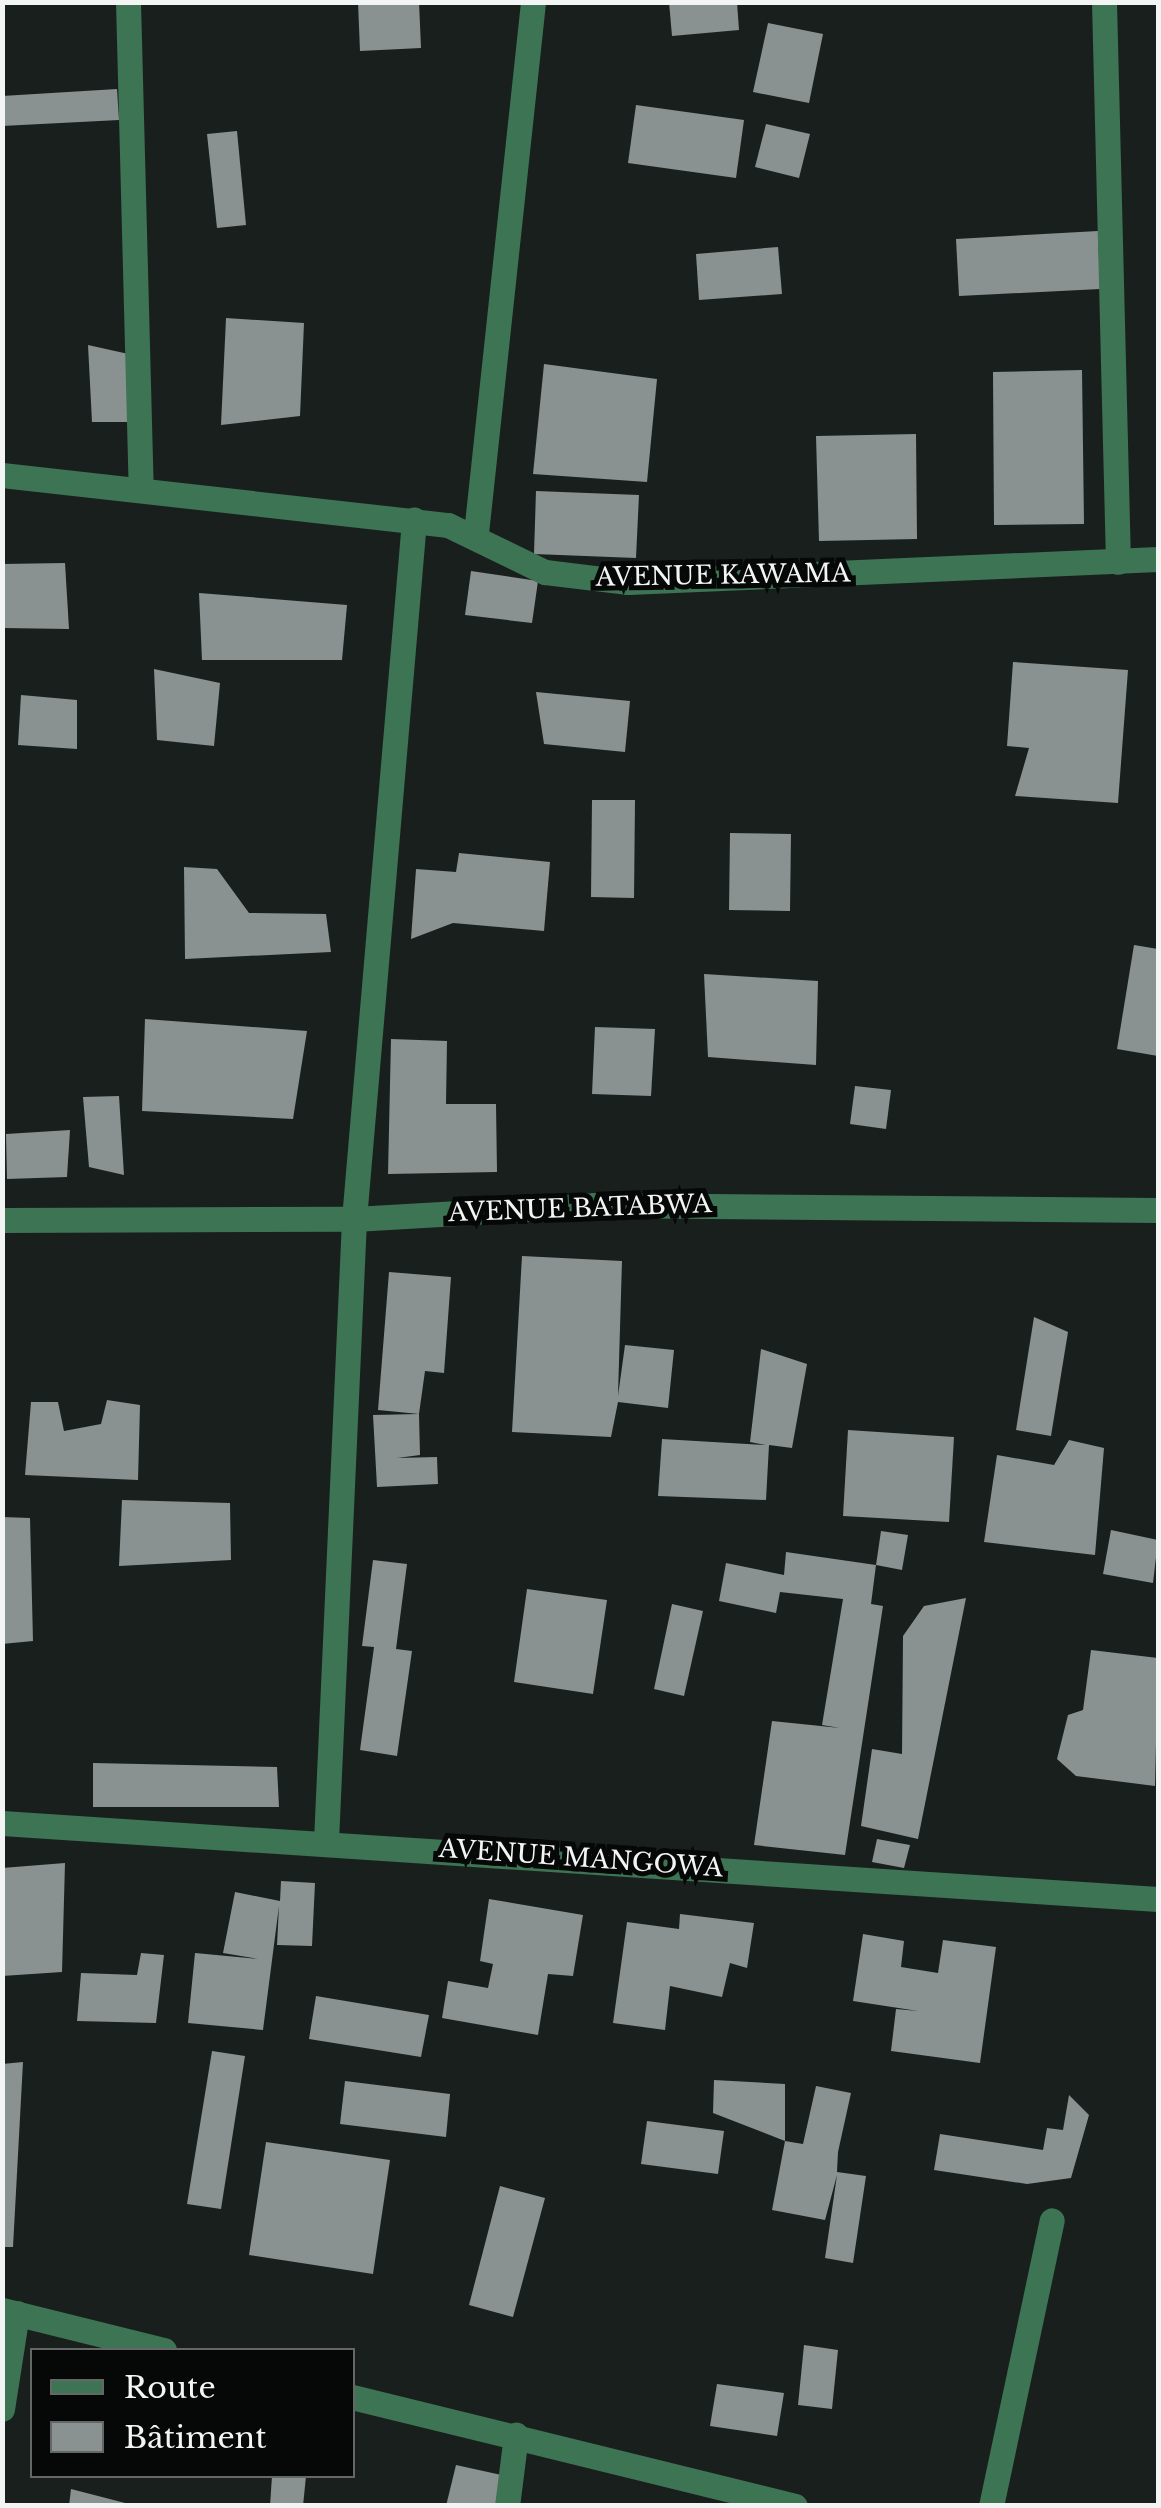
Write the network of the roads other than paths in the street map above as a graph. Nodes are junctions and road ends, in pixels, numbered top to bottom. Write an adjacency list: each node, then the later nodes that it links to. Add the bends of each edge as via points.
1 (128, 2): 5 (street)
2 (533, 2): 7 (street)
3 (1104, 2): 9 (street)
4 (2, 475): 5 (street, AVENUE KAWAMA)
5 (141, 488): 6 (street, AVENUE KAWAMA)
6 (414, 520): 7 (street, AVENUE KAWAMA); 11 (street)
7 (476, 533): 9 (street, AVENUE KAWAMA, via 546,572 628,582)
8 (1158, 559): 9 (street, AVENUE KAWAMA)
9 (1118, 562)
10 (1158, 1210): 11 (street, AVENUE BATABWA, via 613,1204)
11 (354, 1219): 12 (street, AVENUE BATABWA); 14 (street)
12 (2, 1220)
13 (2, 1823): 14 (street, AVENUE MANGOWA)
14 (326, 1841): 15 (street, AVENUE MANGOWA)
15 (1158, 1899)
16 (1052, 2220): 24 (street)
17 (10, 2312): 18 (street); 20 (street)
18 (156, 2348)
19 (355, 2398): 21 (street)
20 (2, 2409)
21 (516, 2435): 22 (street); 23 (street)
22 (507, 2506)
23 (795, 2506)
24 (990, 2506)

